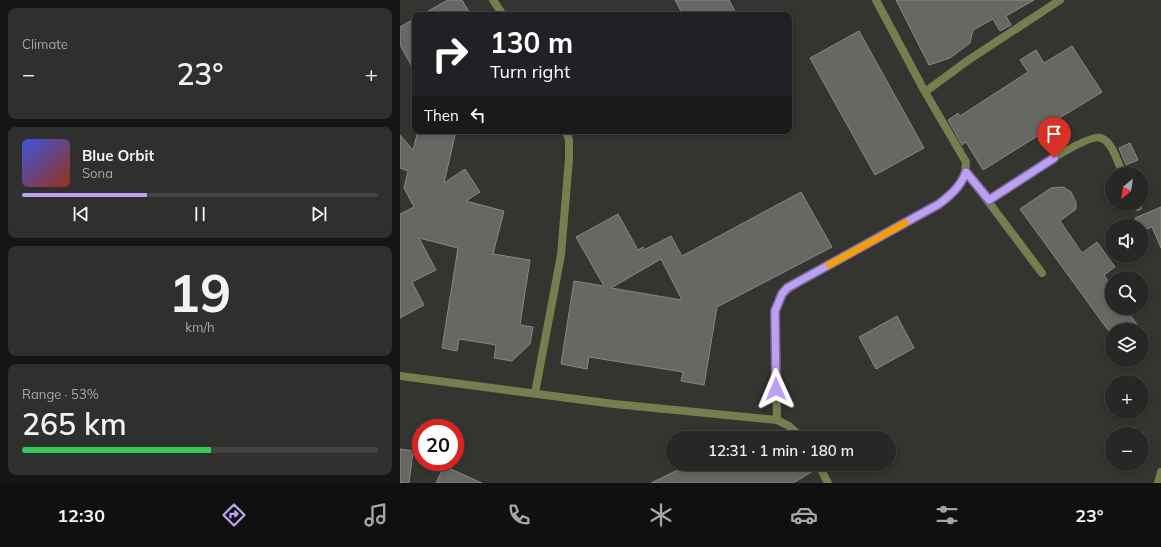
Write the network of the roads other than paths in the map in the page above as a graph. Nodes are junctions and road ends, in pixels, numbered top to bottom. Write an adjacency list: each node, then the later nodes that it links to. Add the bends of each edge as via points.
1 (493, 0): 4 (lane)
2 (876, 0): 5 (lane)
3 (1060, 0): 5 (lane)
4 (501, 12)
5 (925, 92): 8 (lane, via 966,162)
6 (567, 134): 12 (lane, via 569,159 561,256)
7 (1120, 167): 9 (lane, via 1106,140 1094,137 1065,151)
8 (966, 172): 9 (lane); 13 (lane, via 954,193 939,204 796,283 782,294 775,311)
9 (989, 200): 10 (lane)
10 (1042, 273)
11 (400, 376): 12 (lane)
12 (535, 394): 13 (lane)
13 (777, 420): 14 (lane)
14 (794, 431)
15 (822, 471): 17 (lane)
16 (1161, 472): 18 (lane)
17 (828, 483)
18 (1158, 483)

